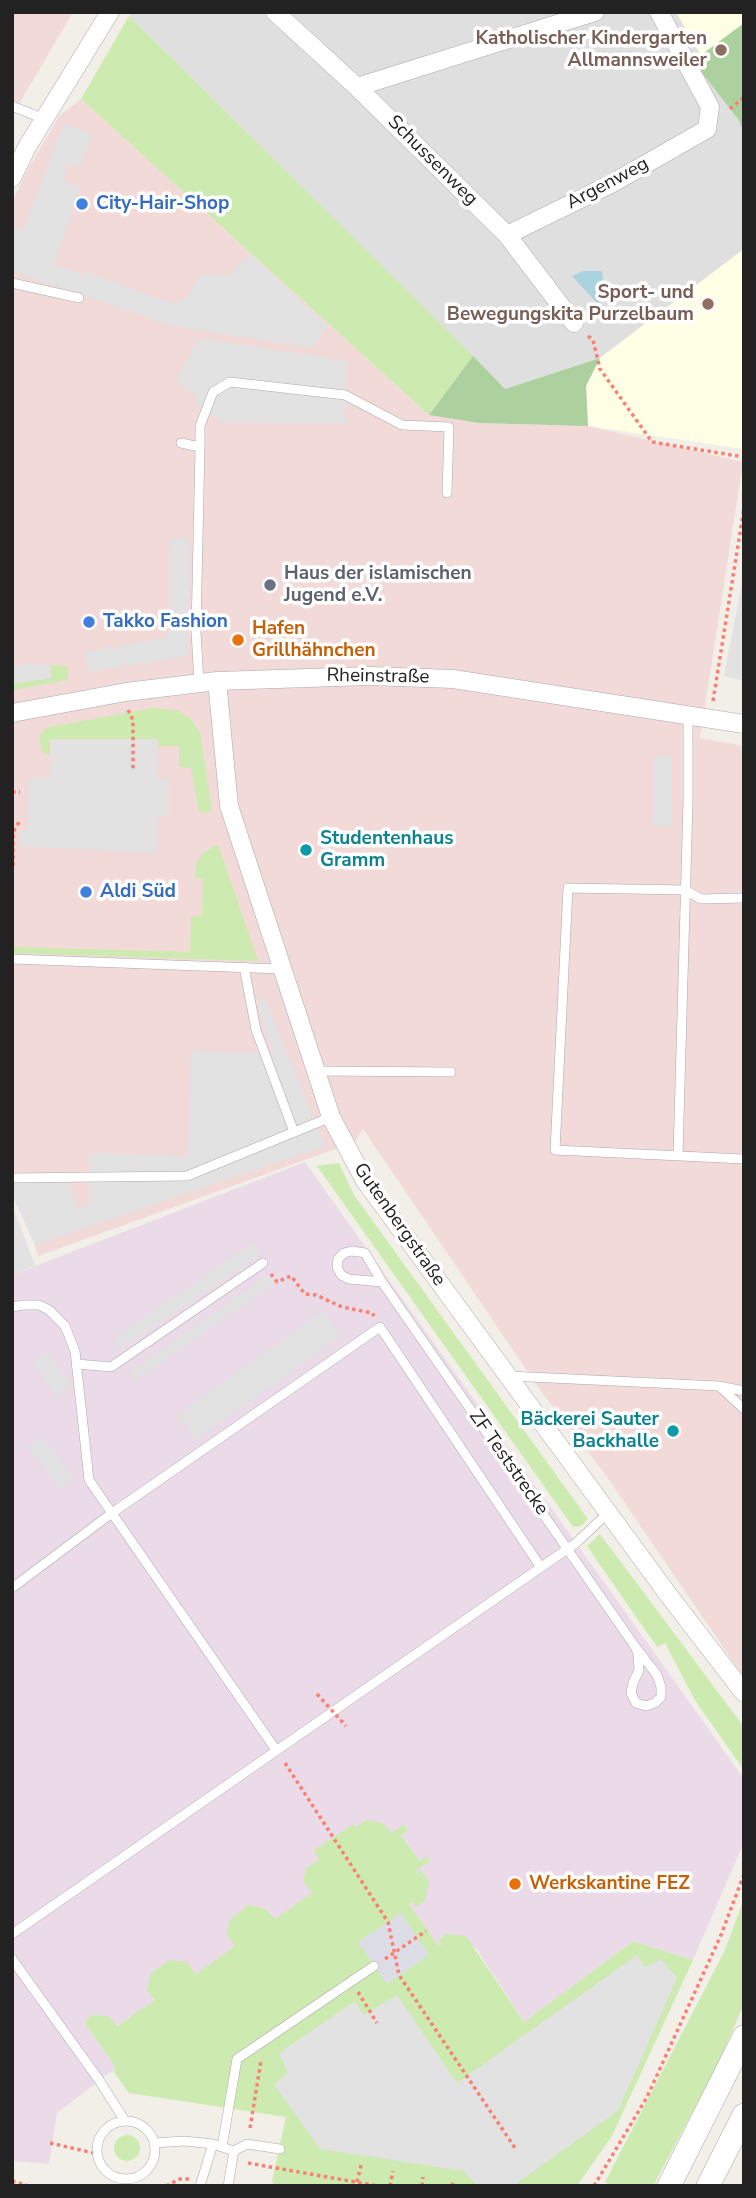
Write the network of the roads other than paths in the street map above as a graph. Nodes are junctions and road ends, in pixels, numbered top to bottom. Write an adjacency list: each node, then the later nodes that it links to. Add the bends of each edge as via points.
1 (110, 12): 7 (street)
2 (275, 12): 5 (street, Schussenweg)
3 (595, 12): 5 (street)
4 (659, 12): 9 (street, Argenweg, via 710,107 707,129 611,184)
5 (357, 87): 9 (street, Schussenweg)
6 (12, 106): 7 (lane)
7 (44, 119): 8 (street)
8 (12, 178)
9 (507, 235): 12 (street, Schussenweg)
10 (12, 283): 11 (lane)
11 (79, 298)
12 (574, 323)
13 (181, 443): 14 (lane)
14 (200, 447): 15 (lane, via 200,426 213,392 230,382 345,395 402,425 449,427); 16 (lane, via 196,631)
15 (447, 493)
16 (208, 682): 17 (street, Rheinstraße); 18 (street, Rheinstraße, via 316,676 453,679); 24 (street, Gutenbergstraße, via 229,807)
17 (12, 712)
18 (688, 715): 19 (street, Rheinstraße); 20 (lane)
19 (744, 724)
20 (685, 891): 21 (lane, via 701,899); 29 (lane); 29 (lane, via 568,888 555,1150)
21 (744, 898)
22 (12, 959): 23 (lane)
23 (244, 967): 24 (lane); 28 (lane, via 256,1030)
24 (280, 969): 25 (street, Gutenbergstraße)
25 (316, 1071): 26 (lane); 27 (street, Gutenbergstraße)
26 (451, 1072)
27 (331, 1117): 28 (lane); 36 (street, Gutenbergstraße, via 365,1181)
28 (294, 1132): 31 (lane, via 187,1176)
29 (678, 1155): 30 (lane)
30 (744, 1159)
31 (12, 1178)
32 (263, 1263): 35 (lane, via 111,1367)
33 (382, 1282): 33 (lane, ZF Teststrecke, via 365,1253 352,1251 338,1259 341,1275); 42 (lane, ZF Teststrecke)
34 (12, 1307): 35 (lane, via 39,1305 49,1310 65,1326)
35 (77, 1364): 40 (lane, via 89,1480)
36 (507, 1376): 37 (lane); 41 (street, Gutenbergstraße)
37 (719, 1386): 38 (lane); 39 (lane)
38 (744, 1391)
39 (744, 1409)
40 (112, 1513): 43 (lane, via 380,1327); 44 (lane); 47 (lane)
41 (608, 1513): 42 (lane); 46 (street, Gutenbergstraße)
42 (567, 1548): 43 (lane); 45 (lane, ZF Teststrecke)
43 (540, 1566): 47 (lane)
44 (12, 1588)
45 (634, 1645): 45 (lane, ZF Teststrecke, via 639,1670 631,1693 636,1703 646,1706 661,1697 661,1687)
46 (744, 1693)
47 (276, 1750): 48 (lane)
48 (12, 1934)
49 (12, 1959): 53 (lane)
50 (374, 1966): 55 (lane, via 237,2059)
51 (744, 2037): 60 (street)
52 (744, 2115): 61 (street)
53 (125, 2121): 54 (lane, via 147,2129); 54 (lane, via 105,2130 99,2141 98,2154 106,2170 116,2177 137,2177 153,2160)
54 (155, 2143): 55 (lane)
55 (217, 2146): 57 (lane); 58 (lane)
56 (280, 2149): 57 (lane, via 247,2144)
57 (234, 2151): 59 (lane)
58 (200, 2186)
59 (228, 2186)
60 (668, 2186)
61 (708, 2186)

